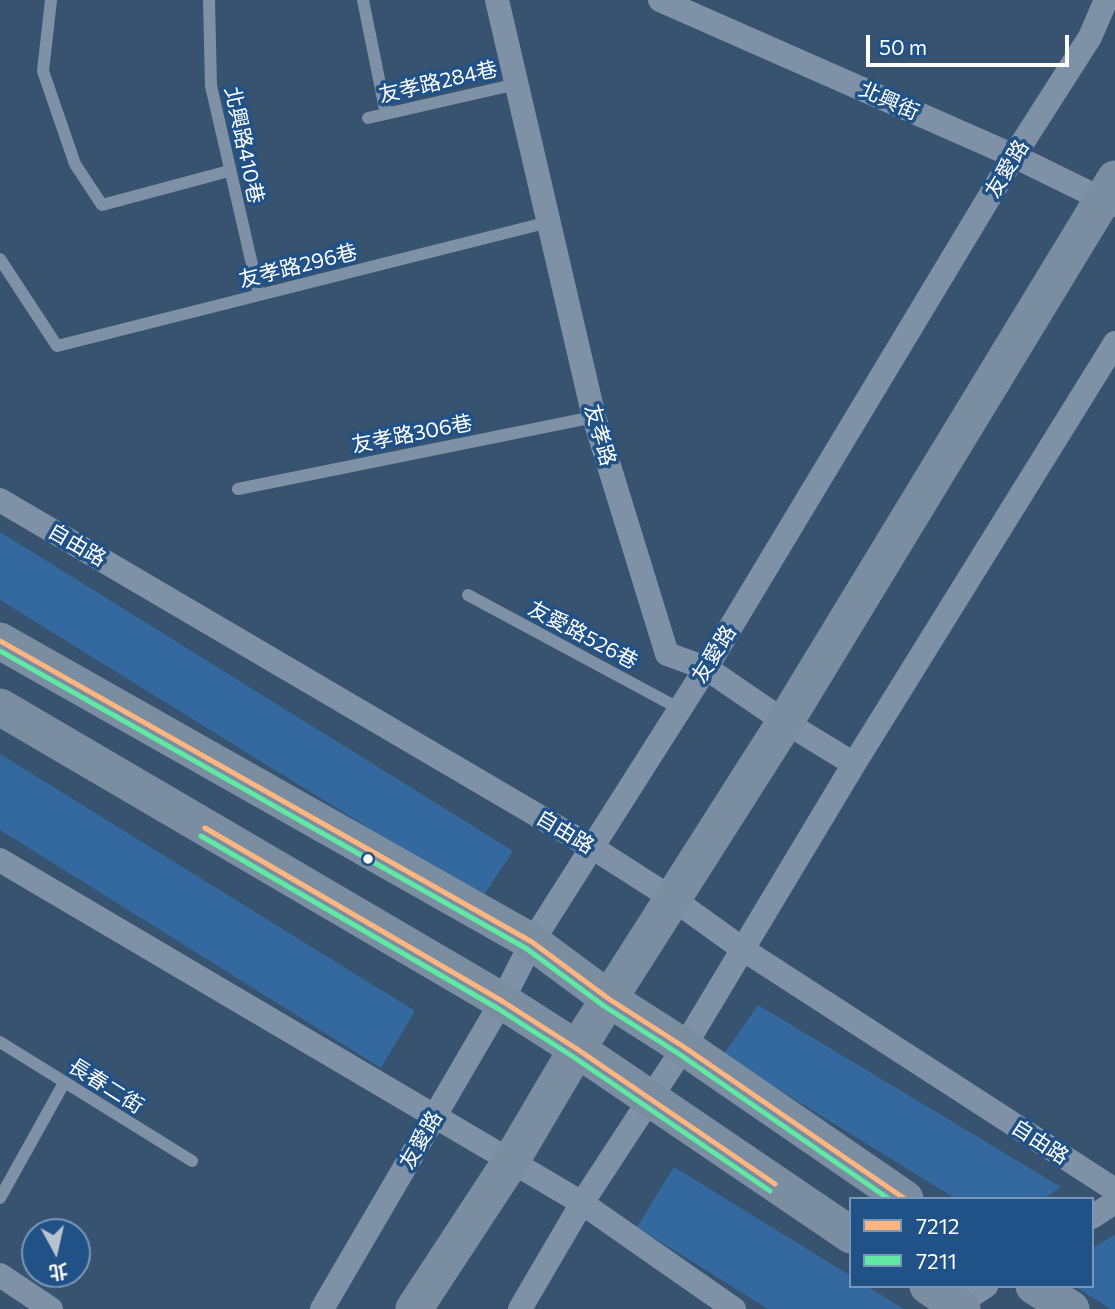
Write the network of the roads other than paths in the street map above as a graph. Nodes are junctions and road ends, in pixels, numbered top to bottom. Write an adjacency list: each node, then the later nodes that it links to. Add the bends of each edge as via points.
1 (51, 0): 11 (lane, via 43,71 75,164 102,205)
2 (209, 0): 11 (lane, 北興路410巷, via 211,86)
3 (363, 0): 8 (lane)
4 (497, 0): 7 (street, 友孝路)
5 (660, 0): 10 (street, 北興街)
6 (1106, 0): 10 (street, 友愛路, via 1090,37)
7 (517, 85): 8 (lane, 友孝路284巷); 13 (street, 友孝路)
8 (386, 114): 9 (lane, 友孝路284巷)
9 (368, 118)
10 (1014, 156): 12 (street, 北興街); 22 (street, 友愛路)
11 (229, 171): 15 (lane, 北興路410巷)
12 (1111, 195): 25 (street)
13 (549, 222): 15 (lane, 友孝路296巷); 17 (street, 友孝路)
14 (0, 259): 15 (lane, 友孝路296巷, via 57,346)
15 (259, 295)
16 (1115, 343): 26 (street)
17 (594, 417): 18 (lane, 友孝路306巷); 22 (street, 友孝路, via 667,654)
18 (237, 489)
19 (0, 500): 27 (street, 自由路)
20 (468, 595): 24 (lane, 友愛路526巷)
21 (0, 641): 30 (street)
22 (706, 668): 24 (street, 友愛路); 25 (street, 友孝路)
23 (0, 708): 33 (street)
24 (680, 709): 27 (street, 友愛路)
25 (785, 722): 26 (street, 友孝路); 29 (street)
26 (854, 764): 31 (street)
27 (593, 848): 29 (street, 自由路); 30 (street, 友愛路)
28 (0, 860): 39 (street)
29 (673, 899): 31 (street, 自由路); 32 (street)
30 (533, 942): 32 (street); 33 (street, 友愛路)
31 (744, 950): 35 (street); 42 (street, 自由路)
32 (609, 999): 35 (street); 36 (street)
33 (502, 1001): 36 (street); 39 (street, 友愛路)
34 (0, 1042): 37 (lane, 長春二街)
35 (684, 1047): 38 (street); 43 (street)
36 (577, 1049): 38 (street); 41 (street)
37 (64, 1083): 40 (lane, 長春二街); 44 (lane)
38 (650, 1100): 46 (street); 48 (street)
39 (436, 1116): 41 (street); 52 (street, 友愛路)
40 (192, 1161)
41 (511, 1161): 46 (street); 53 (street)
42 (1115, 1190)
43 (902, 1197)
44 (0, 1198)
45 (1115, 1202): 47 (street)
46 (582, 1203): 54 (street); 55 (street)
47 (1094, 1216)
48 (849, 1234)
49 (0, 1275): 51 (street)
50 (1037, 1288): 56 (street)
51 (51, 1309)
52 (322, 1309)
53 (414, 1309)
54 (520, 1309)
55 (734, 1309)
56 (1071, 1309)

